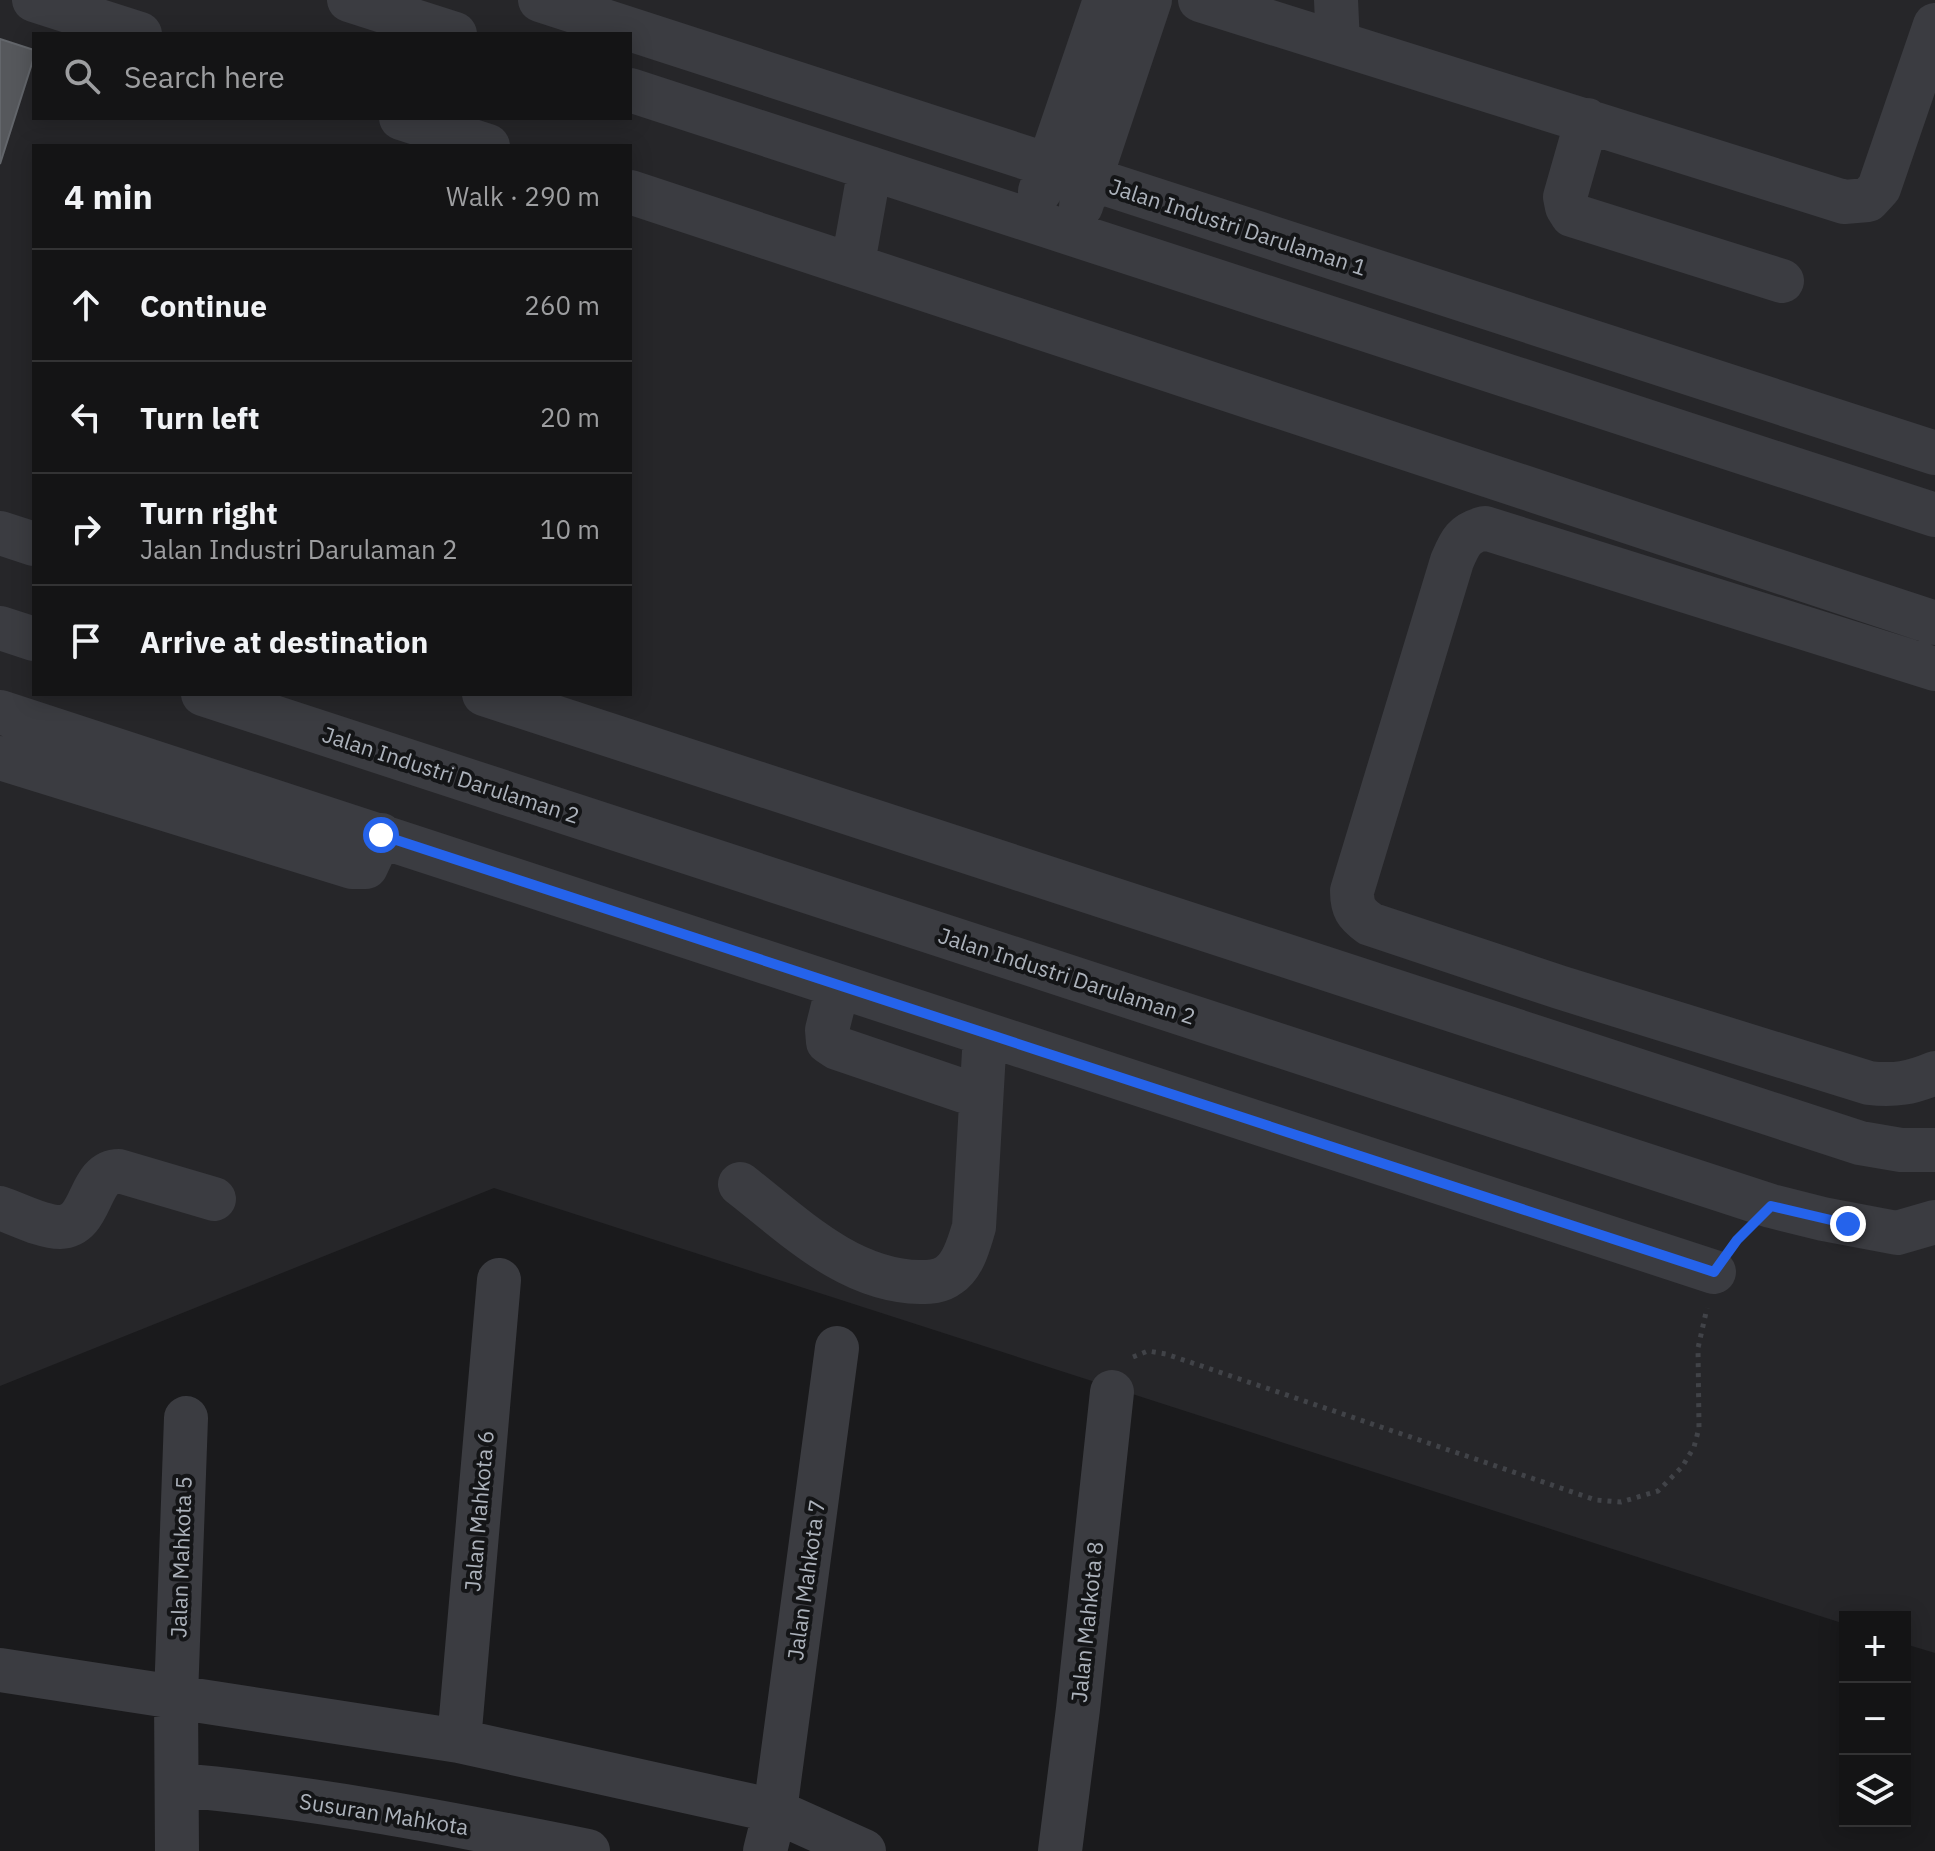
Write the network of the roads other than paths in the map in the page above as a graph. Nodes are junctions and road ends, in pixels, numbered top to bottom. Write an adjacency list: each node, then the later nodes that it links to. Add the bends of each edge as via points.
1 (34, 0): 9 (street)
2 (349, 0): 10 (street)
3 (540, 0): 16 (street, Jalan Industri Darulaman 1)
4 (1105, 0): 16 (street)
5 (1150, 0): 18 (street)
6 (1336, 0): 11 (street)
7 (1228, 4): 11 (street)
8 (1935, 25): 14 (street, via 1879,188 1868,200 1844,202)
9 (134, 32)
10 (449, 32)
11 (1338, 43): 14 (street)
12 (632, 91): 17 (street)
13 (407, 120): 15 (street)
14 (1587, 120): 23 (street, via 1565,197 1572,215)
15 (482, 144)
16 (1049, 165): 18 (street, Jalan Industri Darulaman 1); 20 (street)
17 (870, 168): 20 (street); 22 (street)
18 (1091, 179): 21 (street); 24 (street, Jalan Industri Darulaman 1)
19 (632, 193): 22 (street)
20 (1030, 220): 21 (street)
21 (1072, 234): 25 (street)
22 (853, 263): 28 (street)
23 (1782, 281)
24 (1935, 453)
25 (1935, 515)
26 (0, 533): 27 (street)
27 (32, 543)
28 (1935, 623)
29 (0, 628): 30 (street)
30 (32, 638)
31 (1935, 669): 39 (street, via 1485,528 1471,531 1452,561 1352,904 1370,924 1869,1083 1894,1086)
32 (209, 696): 45 (street, Jalan Industri Darulaman 2, via 1771,1206 1897,1233)
33 (490, 696): 41 (street, via 1860,1143)
34 (0, 712): 36 (street)
35 (0, 758): 36 (street, via 352,867 366,867)
36 (381, 835): 37 (street)
37 (838, 986): 38 (street); 40 (street, via 828,1042)
38 (985, 1034): 40 (street); 46 (street)
39 (1935, 1073)
40 (981, 1097): 42 (street, via 974,1227 965,1254 950,1275 933,1282 900,1282 855,1267)
41 (1935, 1150)
42 (740, 1184)
43 (214, 1199): 44 (street, via 110,1171 70,1226 56,1227)
44 (0, 1208)
45 (1935, 1222)
46 (1714, 1272)
47 (499, 1280): 53 (street, Jalan Mahkota 6)
48 (837, 1348): 55 (street, Jalan Mahkota 7)
49 (1112, 1392): 59 (street, Jalan Mahkota 8)
50 (186, 1418): 52 (street, Jalan Mahkota 5)
51 (0, 1670): 52 (street)
52 (176, 1697): 53 (street); 54 (street, Jalan Mahkota 5)
53 (459, 1741): 55 (street)
54 (178, 1785): 56 (street, Jalan Mahkota 5); 57 (street, Susuran Mahkota, via 435,1821)
55 (770, 1831): 58 (street)
56 (177, 1851)
57 (588, 1851)
58 (864, 1851)
59 (1060, 1851)

